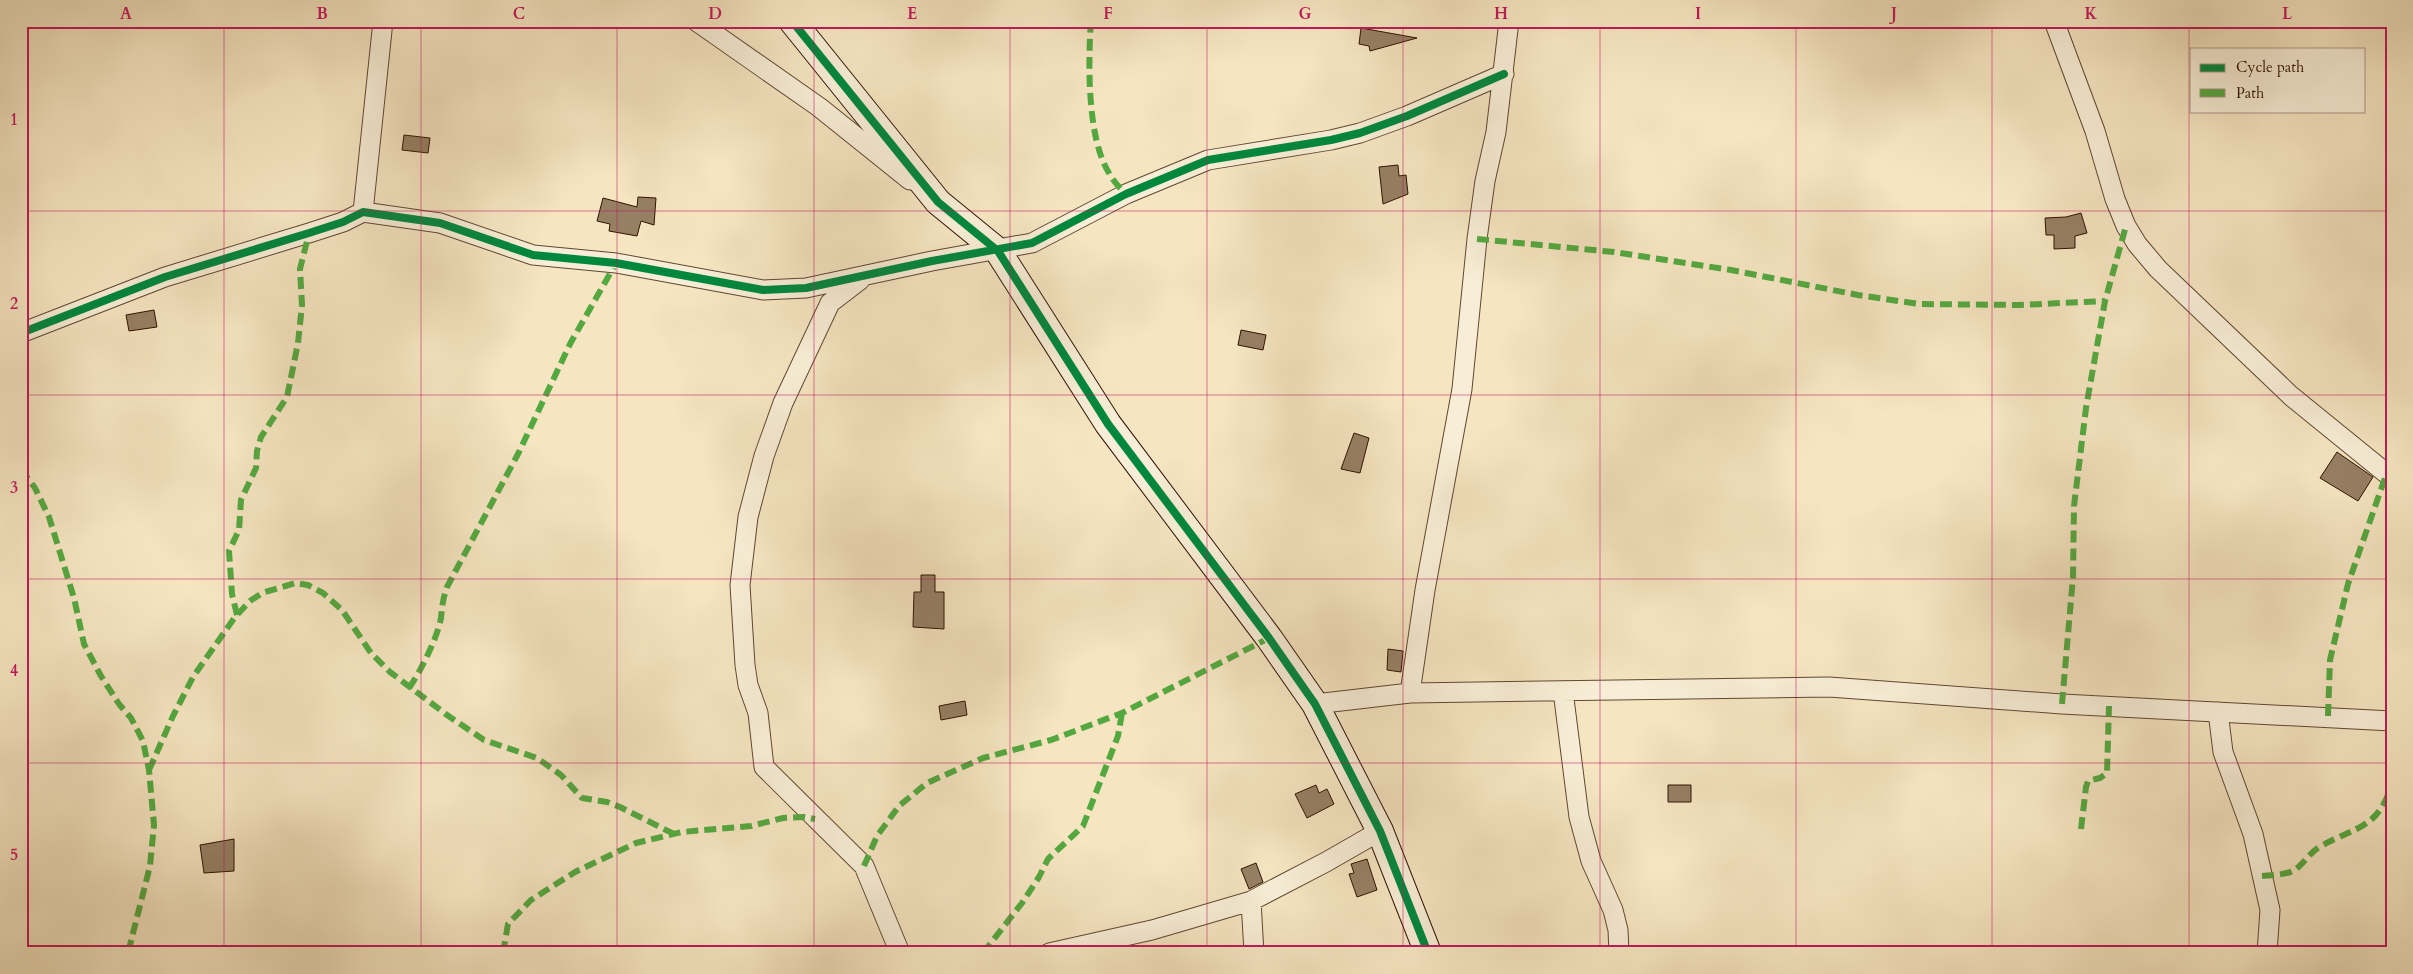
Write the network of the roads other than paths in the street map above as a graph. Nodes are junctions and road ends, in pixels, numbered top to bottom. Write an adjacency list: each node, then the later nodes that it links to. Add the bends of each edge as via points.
1 (383, 21): 8 (street)
2 (696, 21): 7 (street, via 819,107)
3 (792, 21): 7 (street)
4 (1510, 21): 6 (street)
5 (2054, 21): 12 (street, via 2092,122 2115,199 2137,244 2158,269 2291,396)
6 (1504, 74): 9 (street, via 1360,133 1208,160 1126,194 1032,243); 14 (street, via 1478,229 1462,389 1425,590)
7 (938, 202): 9 (street)
8 (363, 212): 10 (street, via 440,223 533,255 616,263 763,290 806,288); 11 (street, via 343,222 165,277)
9 (998, 250): 10 (street); 15 (street, via 1108,424)
10 (864, 277): 20 (street, via 830,303 783,403 764,456 748,517 740,585 745,665 758,712 764,767 864,866)
11 (21, 332)
12 (2392, 478)
13 (1563, 692): 14 (street); 16 (street, via 1829,687); 24 (street, via 1579,817 1590,861 1613,910)
14 (1410, 693): 15 (street)
15 (1315, 704): 18 (street)
16 (2218, 712): 17 (street); 25 (street, via 2223,752 2253,834 2270,910)
17 (2392, 721)
18 (1380, 831): 19 (street); 23 (street)
19 (1250, 901): 21 (street, via 1152,930); 22 (street)
20 (900, 953)
21 (1049, 953)
22 (1254, 953)
23 (1428, 953)
24 (1619, 953)
25 (2266, 953)

